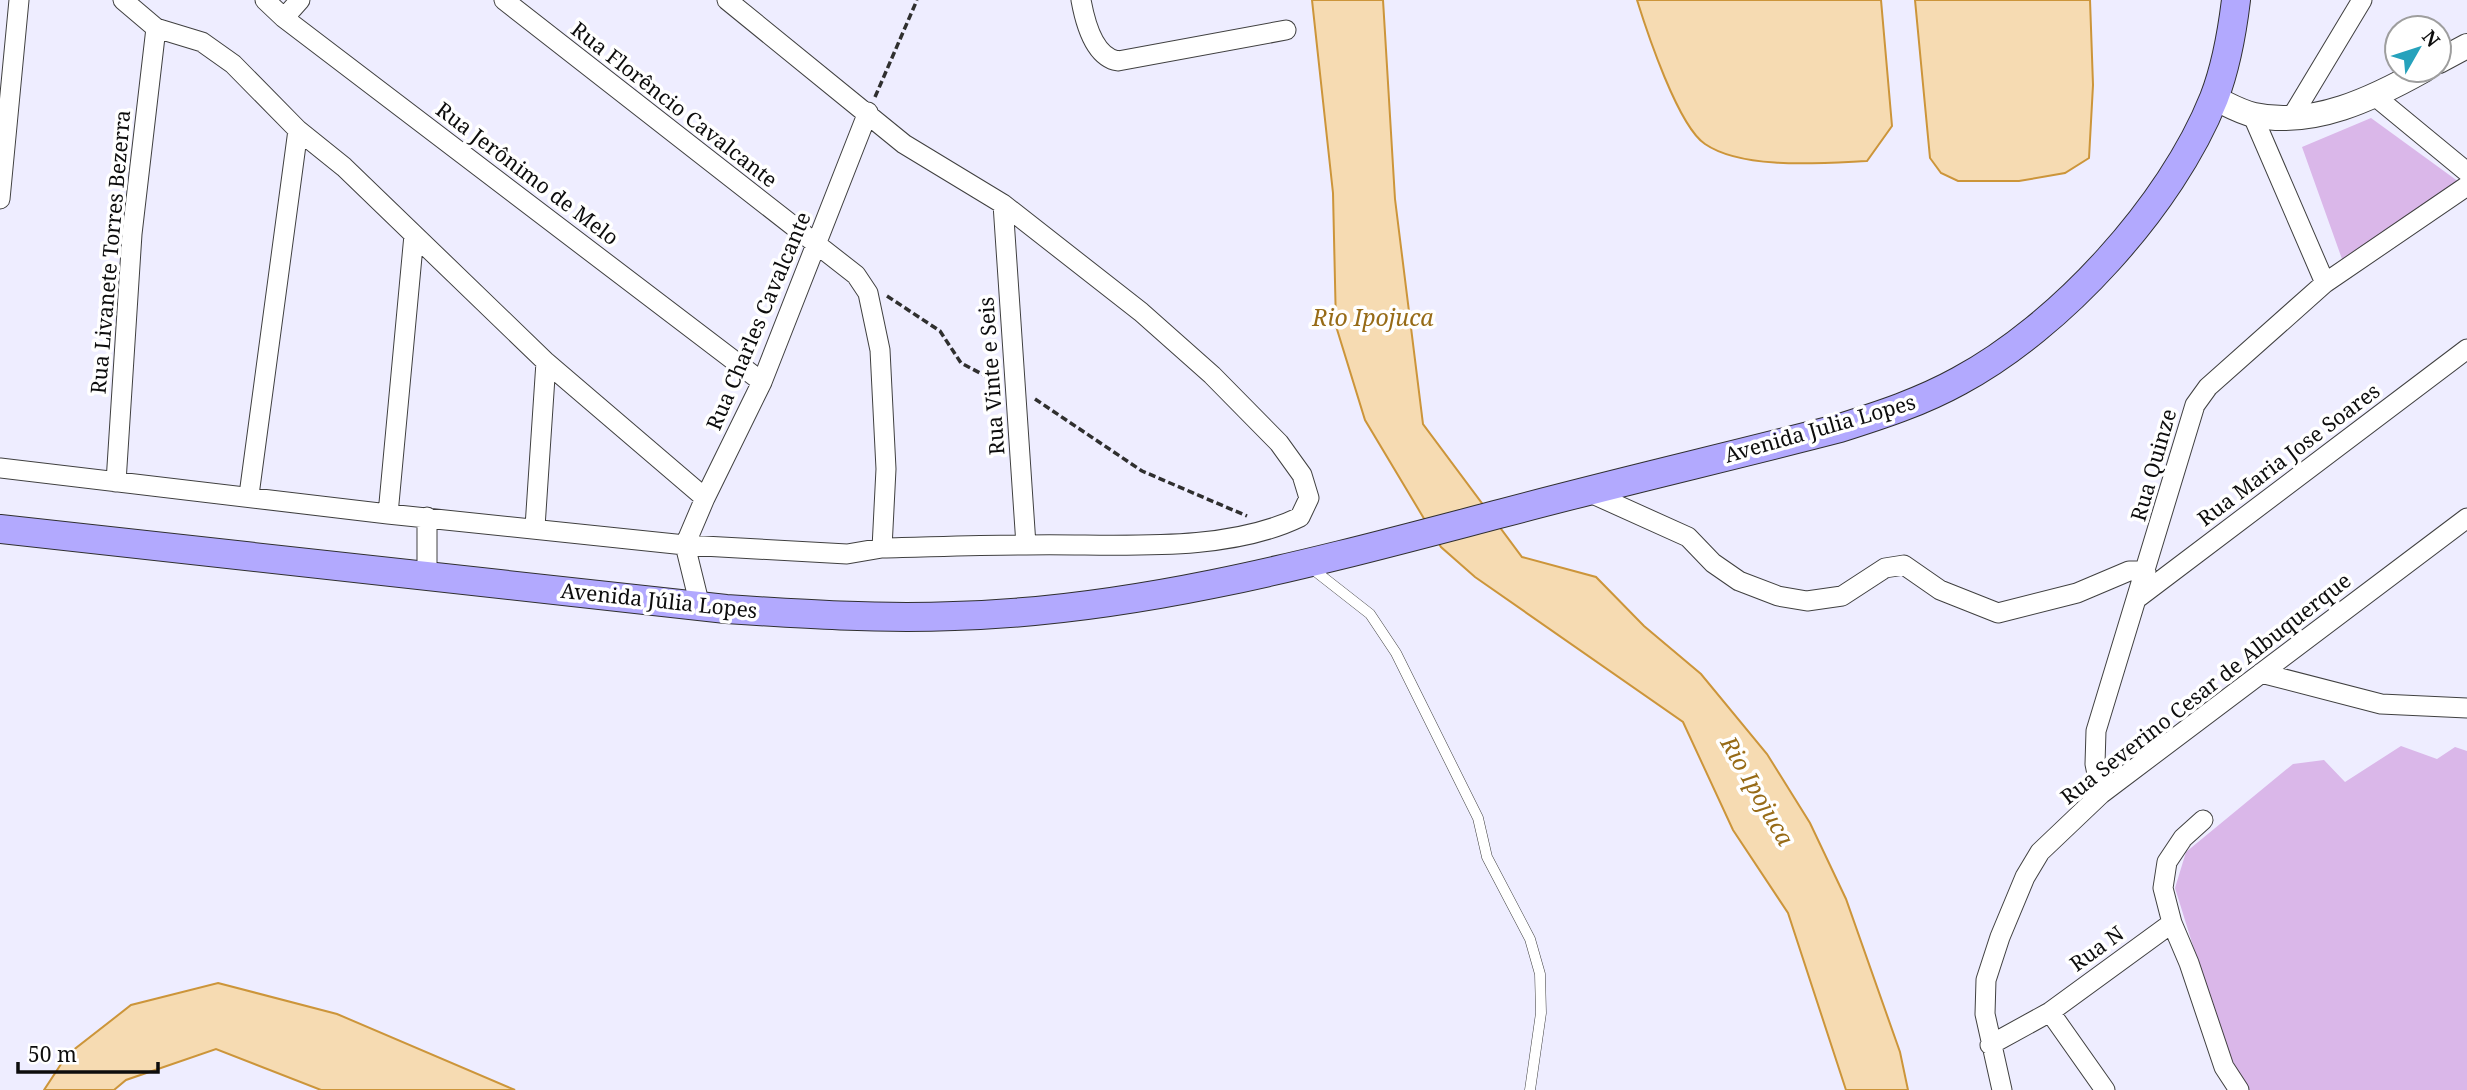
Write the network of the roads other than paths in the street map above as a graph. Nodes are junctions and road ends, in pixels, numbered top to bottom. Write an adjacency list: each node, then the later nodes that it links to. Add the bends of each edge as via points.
1 (19, 0): 22 (street)
2 (123, 0): 11 (street)
3 (265, 0): 10 (street, Rua Jerônimo de Melo)
4 (300, 0): 10 (street)
5 (505, 0): 25 (street, Rua Florêncio Cavalcante)
6 (727, 0): 16 (street)
7 (1081, 0): 12 (street, via 1098,48 1110,60)
8 (2236, 0): 15 (main road, Avenida Julia Lopes, via 2231,41)
9 (2362, 0): 18 (street)
10 (284, 18): 29 (street, Rua Jerônimo de Melo)
11 (156, 27): 19 (street, via 216,50); 31 (street, Rua Livanete Torres Bezerra, via 132,234)
12 (1286, 30)
13 (2399, 84): 14 (street)
14 (2376, 97): 18 (street); 20 (street)
15 (2214, 98): 17 (street); 32 (main road, Avenida Julia Lopes, via 2182,159 2107,261 2063,307 1961,380 1926,398 1840,428)
16 (868, 112): 23 (street, via 904,144); 25 (street, Rua Charles Cavalcante)
17 (2252, 114): 18 (street); 26 (street)
18 (2291, 118)
19 (298, 130): 24 (street); 33 (street)
20 (2467, 172)
21 (2467, 186): 26 (street, Rua Quinze)
22 (0, 199)
23 (1003, 204): 41 (street, Rua Vinte e Seis); 41 (street, via 1141,312 1212,375 1279,443 1302,475 1309,498 1300,517 1269,529 1209,540)
24 (414, 235): 28 (street); 35 (street)
25 (816, 246): 29 (street, Rua Charles Cavalcante); 42 (street, Rua Florêncio Cavalcante, via 856,275 868,293 880,350 886,469)
26 (2325, 283): 44 (street, Rua Quinze, via 2217,378 2195,405)
27 (2467, 349): 46 (street, Rua Maria Jose Soares)
28 (546, 362): 34 (street); 38 (street)
29 (762, 382): 34 (street, Rua Charles Cavalcante)
30 (0, 468): 31 (street)
31 (116, 482): 33 (street)
32 (1578, 493): 43 (main road, Avenida Julia Lopes); 44 (street, via 1688,537 1739,581 1807,601 1842,596 1885,568 1904,565 1940,590 1998,613 2077,593 2129,571)
33 (249, 495): 35 (street)
34 (705, 498): 40 (street, Rua Charles Cavalcante)
35 (387, 514): 36 (street)
36 (427, 517): 38 (street); 45 (street)
37 (2467, 518): 48 (street, Rua Severino Cesar de Albuquerque)
38 (535, 527): 40 (street)
39 (0, 529): 45 (main road, Avenida Júlia Lopes)
40 (685, 545): 42 (street, via 847,554); 47 (street)
41 (1026, 545): 42 (street)
42 (882, 548)
43 (1312, 563): 47 (main road, Avenida Júlia Lopes, via 1170,592 955,616 816,615); 55 (lane, via 1370,614 1396,653 1478,818 1487,857 1530,939 1540,974 1541,1013)
44 (2147, 571): 46 (street, Rua Quinze)
45 (427, 576): 47 (main road, Avenida Júlia Lopes)
46 (2139, 597): 50 (street, Rua Quinze, via 2096,731 2095,764)
47 (700, 606)
48 (2261, 673): 49 (street, via 2381,704); 50 (street, Rua Severino Cesar de Albuquerque)
49 (2466, 707)
50 (2101, 794): 54 (street, Rua Severino Cesar de Albuquerque, via 2040,852 2025,877 1986,980)
51 (2203, 820): 52 (street, via 2167,862 2163,888)
52 (2172, 923): 53 (street, Rua N); 58 (street, via 2224,1067)
53 (2050, 1012): 54 (street, Rua N); 57 (street)
54 (1990, 1045): 56 (street, Rua Severino Cesar de Albuquerque)
55 (1530, 1090)
56 (2002, 1090)
57 (2105, 1090)
58 (2239, 1090)

